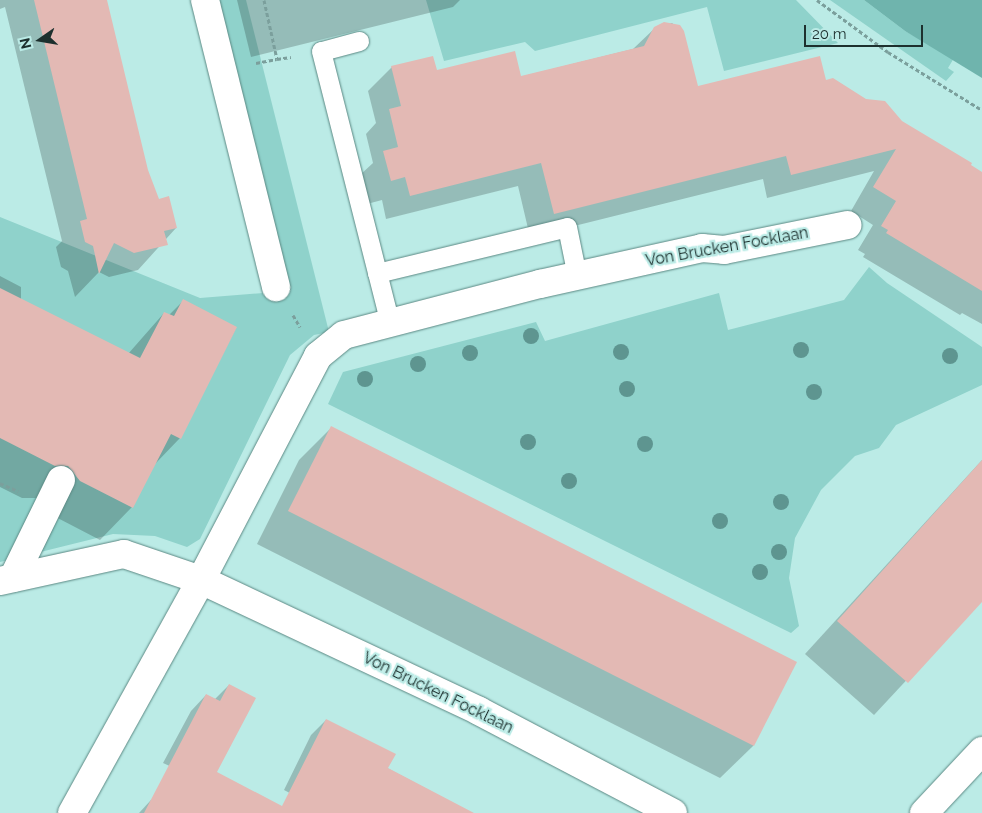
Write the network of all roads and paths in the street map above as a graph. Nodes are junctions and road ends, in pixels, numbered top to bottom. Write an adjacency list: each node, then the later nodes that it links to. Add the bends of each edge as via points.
1 (205, 0): 10 (street)
2 (264, 0): 5 (path, via 277,59)
3 (817, 0): 6 (path, via 888,52)
4 (359, 41): 5 (lane)
5 (322, 51): 8 (lane)
6 (982, 110)
7 (848, 225): 9 (street, Von Brucken Focklaan, via 724,250 702,248)
8 (377, 273): 9 (lane, via 567,227); 11 (lane)
9 (577, 276): 11 (street, Von Brucken Focklaan)
10 (276, 287): 12 (path)
11 (390, 322): 12 (street, Von Brucken Focklaan, via 344,335)
12 (318, 356): 15 (street, Von Brucken Focklaan)
13 (61, 480): 14 (street, Von Brucken Focklaan)
14 (6, 579): 15 (street, Von Brucken Focklaan, via 124,554)
15 (201, 580): 17 (street, Von Brucken Focklaan); 18 (street, Von Brucken Focklaan, via 479,711)
16 (982, 751): 19 (street)
17 (72, 813)
18 (672, 813)
19 (924, 813)

